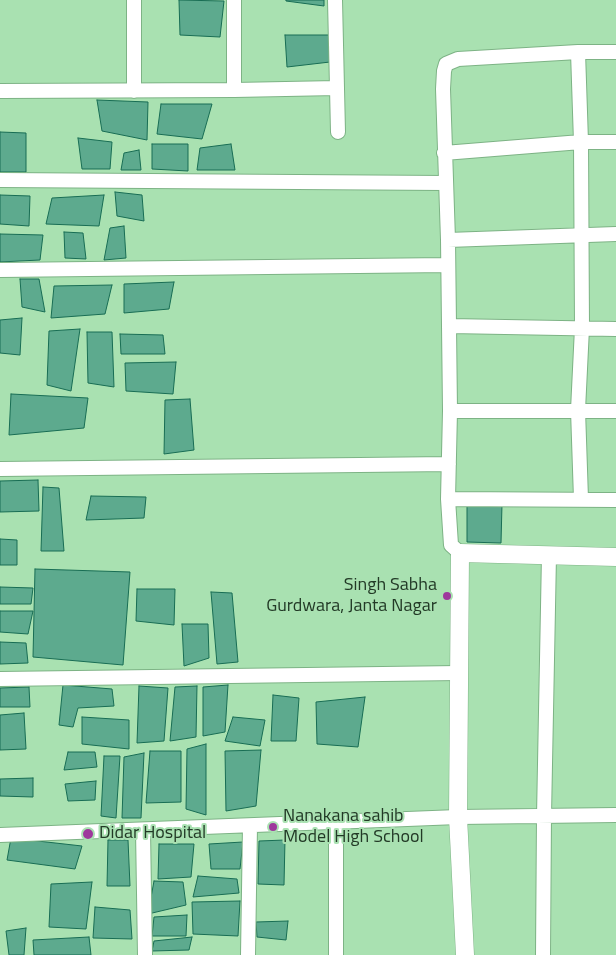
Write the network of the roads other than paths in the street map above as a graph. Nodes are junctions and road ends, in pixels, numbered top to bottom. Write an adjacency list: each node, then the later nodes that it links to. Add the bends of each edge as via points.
1 (134, 0): 9 (street)
2 (234, 0): 7 (street)
3 (335, 0): 6 (street)
4 (578, 52): 5 (street); 11 (street); 13 (street, via 458,59 446,64)
5 (616, 52)
6 (337, 88): 7 (street); 10 (street)
7 (234, 90): 9 (street)
8 (0, 91): 9 (street)
9 (134, 91)
10 (338, 132)
11 (581, 142): 12 (street); 13 (street); 17 (street)
12 (616, 142)
13 (444, 153): 15 (street)
14 (0, 180): 15 (street)
15 (445, 183): 18 (street)
16 (616, 234): 17 (street)
17 (581, 235): 18 (street); 22 (street)
18 (448, 240): 19 (street)
19 (447, 265): 20 (street); 21 (street)
20 (0, 270)
21 (450, 326): 22 (street); 25 (street)
22 (582, 328): 23 (street); 24 (street)
23 (616, 329)
24 (578, 410): 25 (street); 26 (street); 30 (street)
25 (450, 411): 27 (street)
26 (616, 411)
27 (449, 464): 28 (street); 29 (street)
28 (0, 469)
29 (448, 499): 30 (street); 32 (street, via 451,545)
30 (581, 499): 31 (street)
31 (616, 500)
32 (460, 553): 33 (street); 35 (street)
33 (550, 555): 34 (street); 39 (street)
34 (616, 556)
35 (459, 672): 36 (street); 38 (street)
36 (0, 679)
37 (616, 815): 39 (street)
38 (458, 816): 39 (street); 40 (street); 47 (street)
39 (544, 816): 48 (street)
40 (336, 822): 41 (street); 46 (street)
41 (250, 826): 42 (street); 45 (street)
42 (144, 830): 43 (street); 44 (street)
43 (0, 835)
44 (145, 955)
45 (248, 955)
46 (336, 955)
47 (465, 955)
48 (544, 955)

